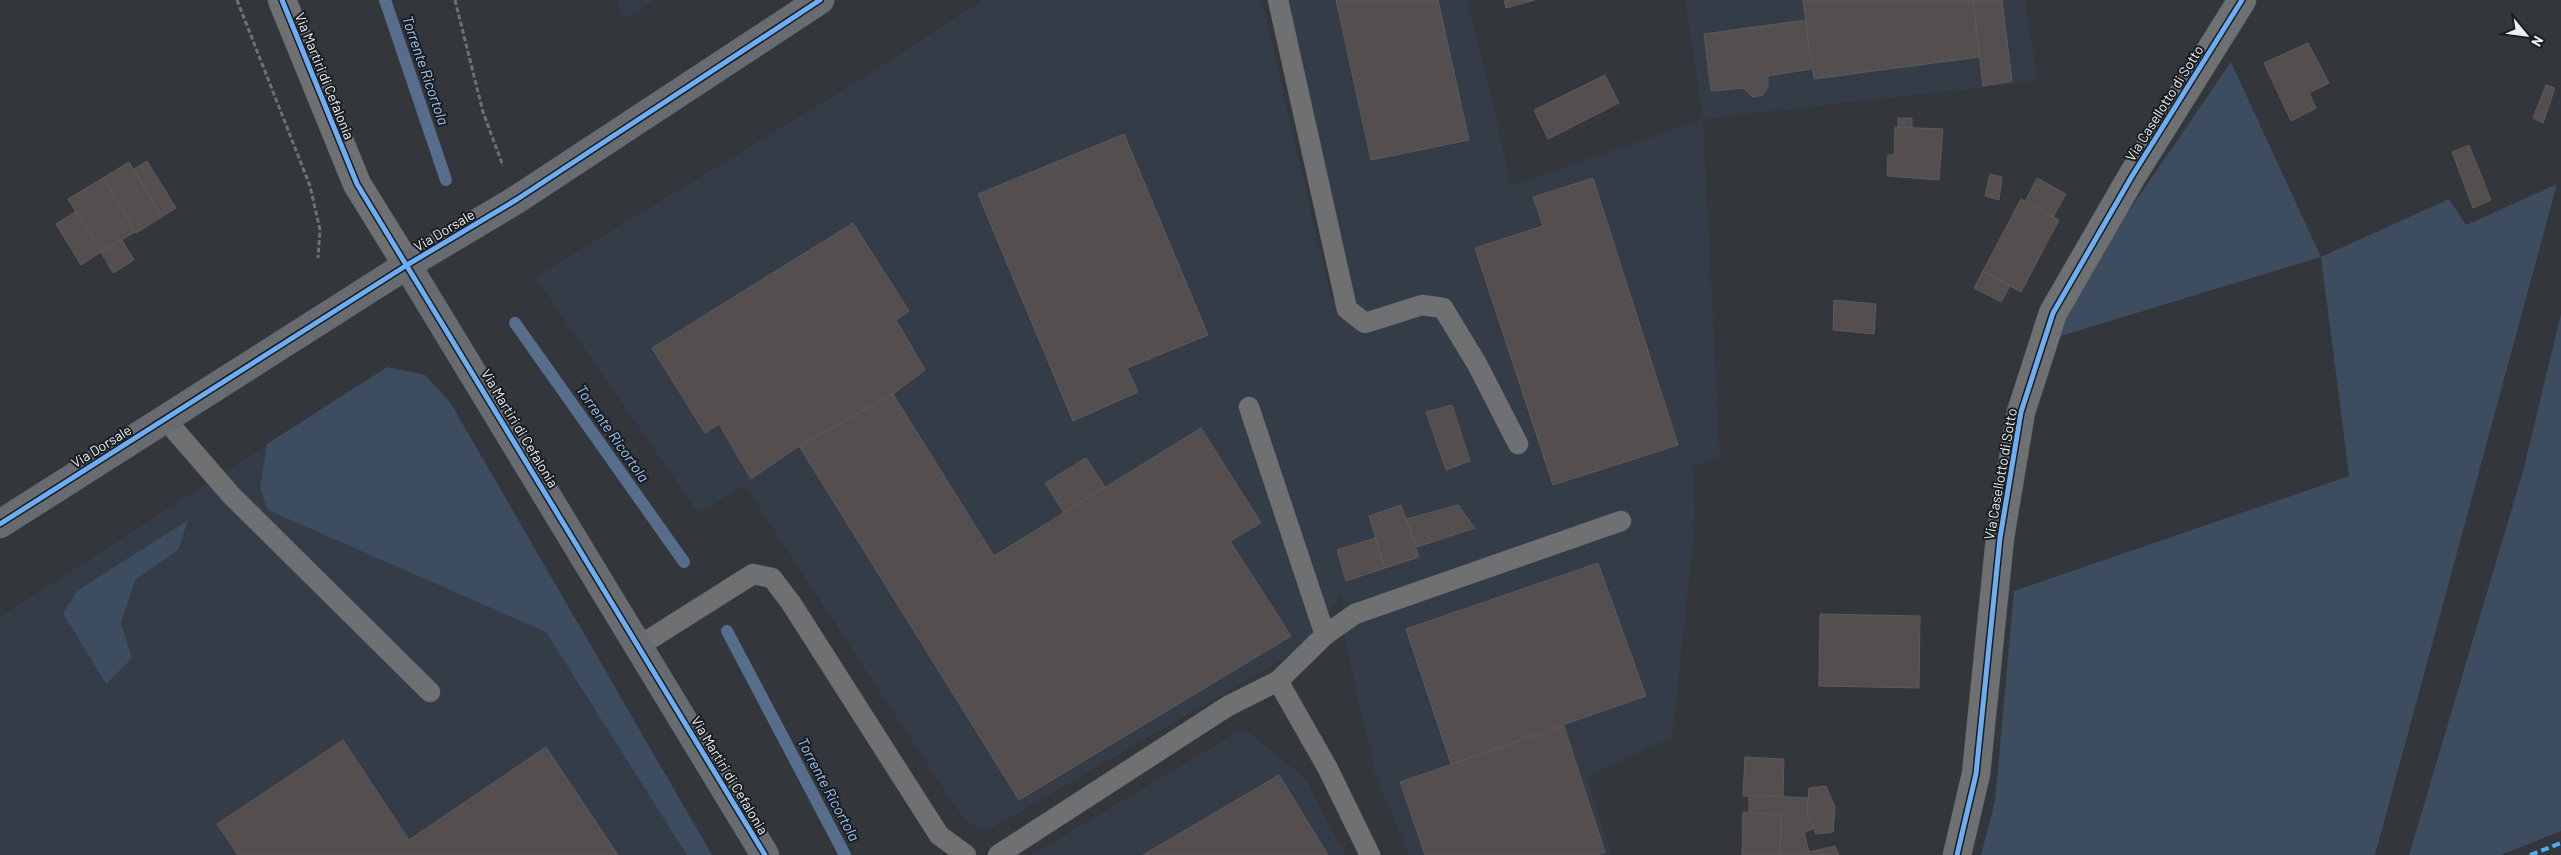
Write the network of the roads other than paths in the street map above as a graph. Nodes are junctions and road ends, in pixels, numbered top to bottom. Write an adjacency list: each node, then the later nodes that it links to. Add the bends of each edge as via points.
1 (282, 0): 5 (street, Via Martiri di Cefalonia, via 357,184)
2 (820, 0): 5 (street, Via Dorsale, via 516,200)
3 (1278, 0): 8 (lane, via 1347,309 1365,323 1422,305 1443,308 1477,364)
4 (2242, 0): 19 (street, Via Casellotto di Sotto, via 2132,176 2063,296 2038,358 2020,412 2000,538 1976,774)
5 (407, 266): 7 (street, Via Dorsale); 12 (street, Via Martiri di Cefalonia)
6 (1249, 407): 11 (lane)
7 (165, 419): 10 (street, Via Dorsale); 14 (lane, via 231,495)
8 (1518, 444)
9 (1621, 522): 11 (lane, via 1355,614)
10 (0, 524)
11 (1326, 635): 13 (lane)
12 (640, 646): 15 (street, Via Martiri di Cefalonia); 16 (lane, via 753,574 772,578 939,835)
13 (1278, 681): 17 (lane, via 1228,706); 18 (lane, via 1327,767)
14 (430, 692)
15 (765, 855)
16 (966, 855)
17 (998, 855)
18 (1370, 855)
19 (1956, 855)

